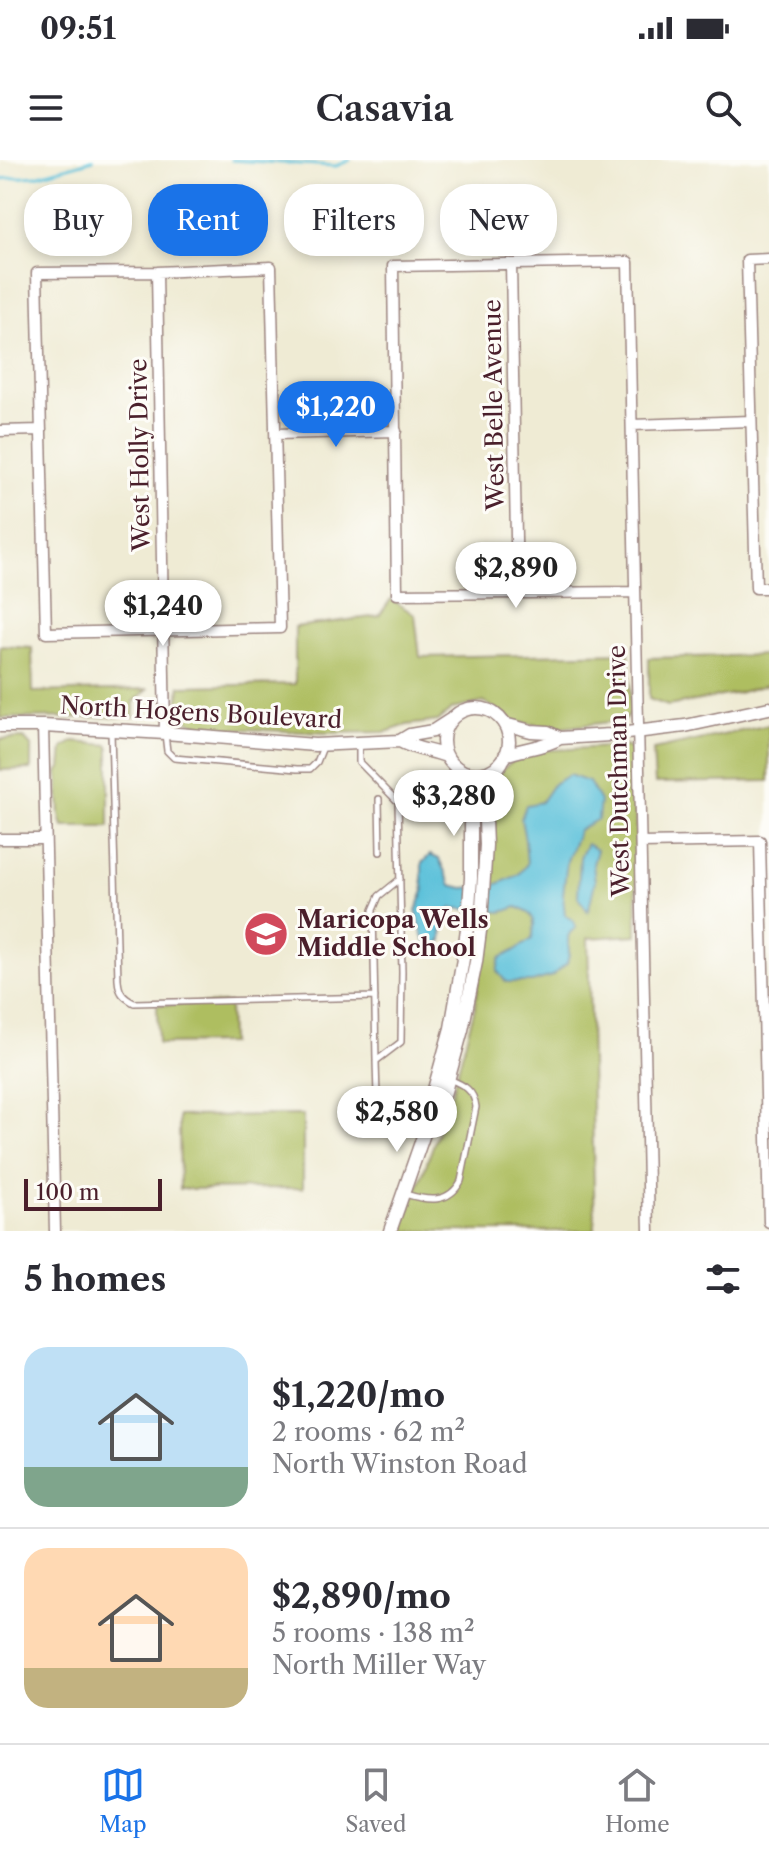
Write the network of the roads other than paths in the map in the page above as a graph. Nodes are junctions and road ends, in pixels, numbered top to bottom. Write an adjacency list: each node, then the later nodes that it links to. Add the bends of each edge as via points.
1 (769, 259): 4 (street, via 747,260)
2 (511, 264): 5 (street, West Dutchman Drive, via 628,262); 8 (street, via 393,266); 12 (street, West Belle Avenue)
3 (157, 272): 6 (street, via 37,273); 9 (street, via 271,267); 13 (street, West Holly Drive)
4 (751, 421): 5 (street); 10 (street, via 756,588)
5 (632, 425): 11 (street, West Dutchman Drive)
6 (41, 430): 7 (street); 13 (street, via 46,633)
7 (0, 431)
8 (396, 431): 9 (street); 12 (street, via 397,594)
9 (276, 434): 13 (street, via 280,628)
10 (769, 588)
11 (635, 592): 12 (street); 21 (street, West Dutchman Drive)
12 (517, 593)
13 (163, 631): 20 (street, West Holly Drive)
14 (769, 708): 21 (street)
15 (450, 720): 16 (street, via 478,708); 23 (street, North Hogens Boulevard); 27 (street, via 443,738)
16 (504, 724): 22 (street); 26 (street, via 509,745)
17 (0, 726): 18 (street, North Hogens Boulevard)
18 (43, 726): 19 (street, North Hogens Boulevard); 30 (street)
19 (111, 730): 20 (street, North Hogens Boulevard); 36 (lane, via 118,980 124,998 134,1003)
20 (165, 733): 25 (street, North Hogens Boulevard); 25 (lane, via 167,751 174,758 297,769 310,769)
21 (638, 733): 22 (street); 31 (street, West Dutchman Drive)
22 (560, 738): 26 (street)
23 (400, 741): 24 (street, North Hogens Boulevard); 27 (street, North Hogens Boulevard)
24 (359, 743): 25 (street, North Hogens Boulevard); 34 (lane, via 359,762 398,802)
25 (324, 744)
26 (504, 759): 27 (street, via 494,769 474,774); 33 (street, via 484,796 486,845)
27 (451, 761): 33 (street, via 471,798)
28 (379, 799): 32 (lane)
29 (0, 839): 30 (street)
30 (45, 839): 43 (street)
31 (641, 843): 39 (street, via 760,841); 45 (street, West Dutchman Drive)
32 (380, 852)
33 (477, 878): 35 (street)
34 (400, 879): 36 (lane, via 379,896 373,910); 37 (lane, via 401,1042)
35 (474, 922): 38 (street, via 476,962); 40 (street)
36 (375, 997): 37 (lane)
37 (376, 1061): 40 (lane, via 377,1096 389,1110)
38 (448, 1079): 40 (street); 41 (lane, via 467,1087 475,1099 461,1181 456,1191 439,1199)
39 (767, 1083): 42 (street)
40 (427, 1125): 41 (street)
41 (403, 1194): 44 (street)
42 (769, 1222)
43 (55, 1231)
44 (390, 1231)
45 (649, 1231)

